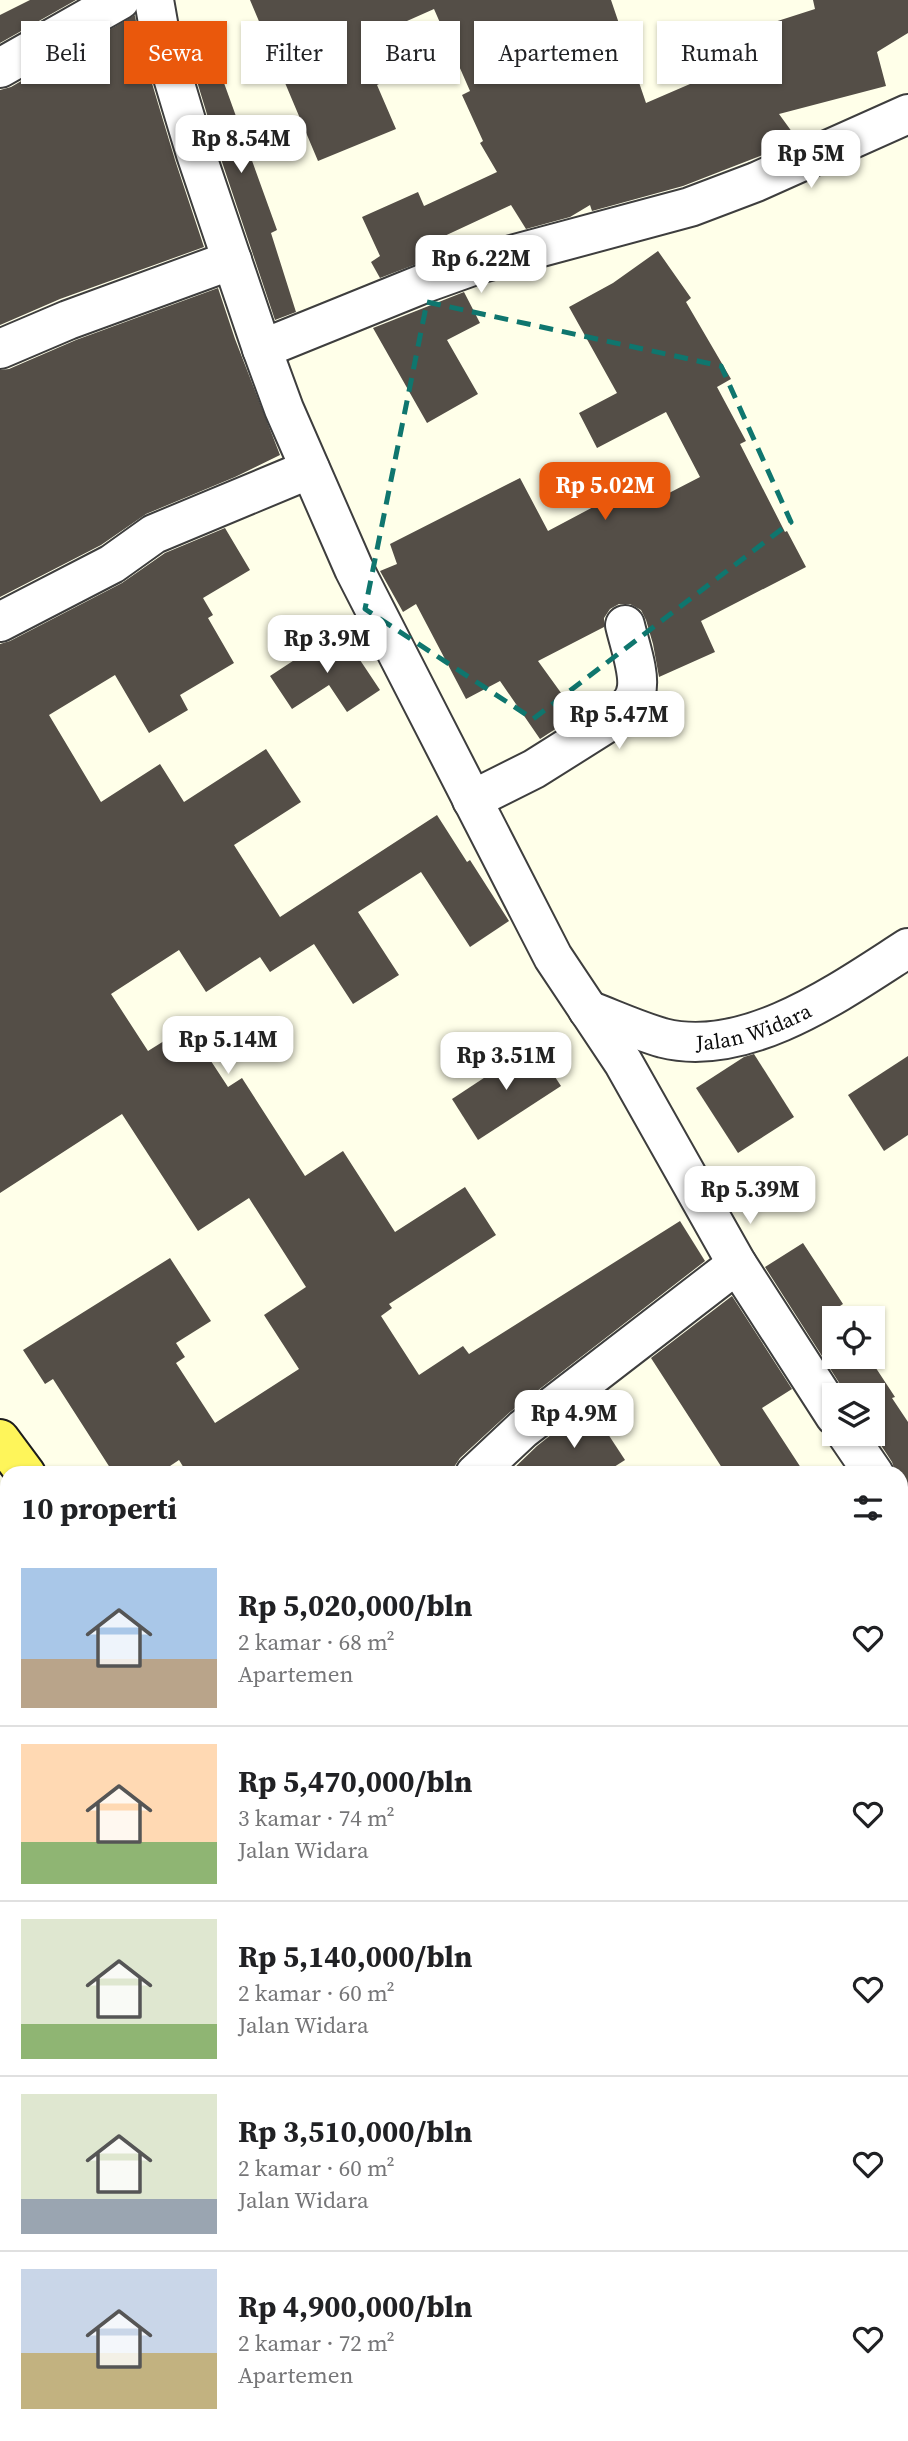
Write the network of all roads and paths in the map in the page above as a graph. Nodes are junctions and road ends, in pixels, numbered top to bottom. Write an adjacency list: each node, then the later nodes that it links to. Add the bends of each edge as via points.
1 (120, 0): 3 (street)
2 (154, 0): 5 (street, via 196,154)
3 (0, 68)
4 (908, 114): 7 (street, via 756,182 701,202 478,264)
5 (232, 260): 6 (street); 7 (street)
6 (0, 349)
7 (262, 349): 8 (street)
8 (310, 469): 9 (street, via 154,534 112,564); 11 (street, via 354,569)
9 (0, 622)
10 (625, 625): 11 (street, via 637,680 627,708 534,769)
11 (472, 800): 13 (street, via 553,957)
12 (908, 948): 13 (street, Jalan Widara, via 795,1016 743,1035 699,1042 663,1038)
13 (588, 1010): 14 (street, via 623,1062)
14 (737, 1264): 15 (street); 19 (street, via 523,1429)
15 (822, 1396)
16 (0, 1438): 18 (main road)
17 (855, 1446): 20 (street)
18 (20, 1466)
19 (484, 1466)
20 (869, 1466)

